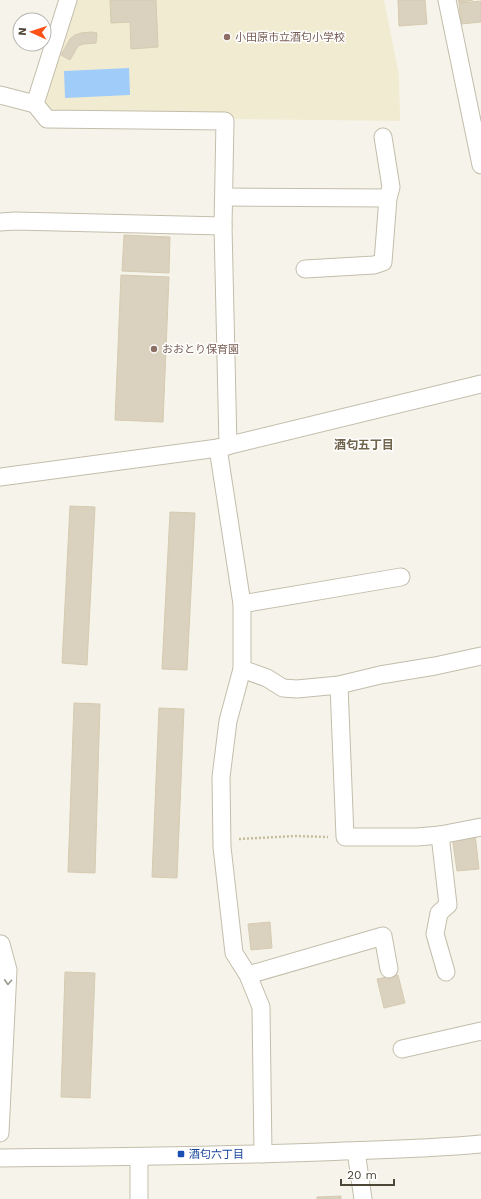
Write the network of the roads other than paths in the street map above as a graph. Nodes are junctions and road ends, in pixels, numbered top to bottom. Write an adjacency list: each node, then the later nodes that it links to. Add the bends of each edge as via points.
1 (68, 0): 4 (street)
2 (446, 0): 6 (street)
3 (0, 95): 4 (street)
4 (35, 104): 7 (street, via 47,119 225,121)
5 (383, 137): 8 (street, via 391,186)
6 (481, 165)
7 (224, 197): 8 (street); 10 (street)
8 (388, 198): 11 (street, via 383,262 374,265)
9 (0, 222): 10 (street)
10 (223, 226): 13 (street)
11 (305, 269)
12 (481, 384): 13 (street)
13 (223, 447): 14 (street); 16 (street)
14 (0, 477)
15 (401, 577): 16 (street)
16 (242, 604): 18 (street)
17 (481, 656): 19 (street)
18 (242, 669): 19 (street, via 267,678 283,688); 25 (street, via 228,721 222,770 222,840 234,952)
19 (339, 685): 21 (street, via 345,838)
20 (481, 826): 21 (street)
21 (440, 835): 24 (street, via 448,905 439,913 436,934)
22 (0, 945): 28 (street, one-way to 28, via 8,970)
23 (389, 969): 25 (street, via 383,936)
24 (446, 972)
25 (248, 975): 31 (street, via 262,1007)
26 (481, 1031): 27 (street)
27 (402, 1048)
28 (0, 1133)
29 (481, 1144): 30 (street)
30 (356, 1151): 31 (street); 35 (street)
31 (263, 1154): 32 (street)
32 (139, 1157): 33 (street); 34 (street)
33 (0, 1158)
34 (139, 1199)
35 (363, 1199)

